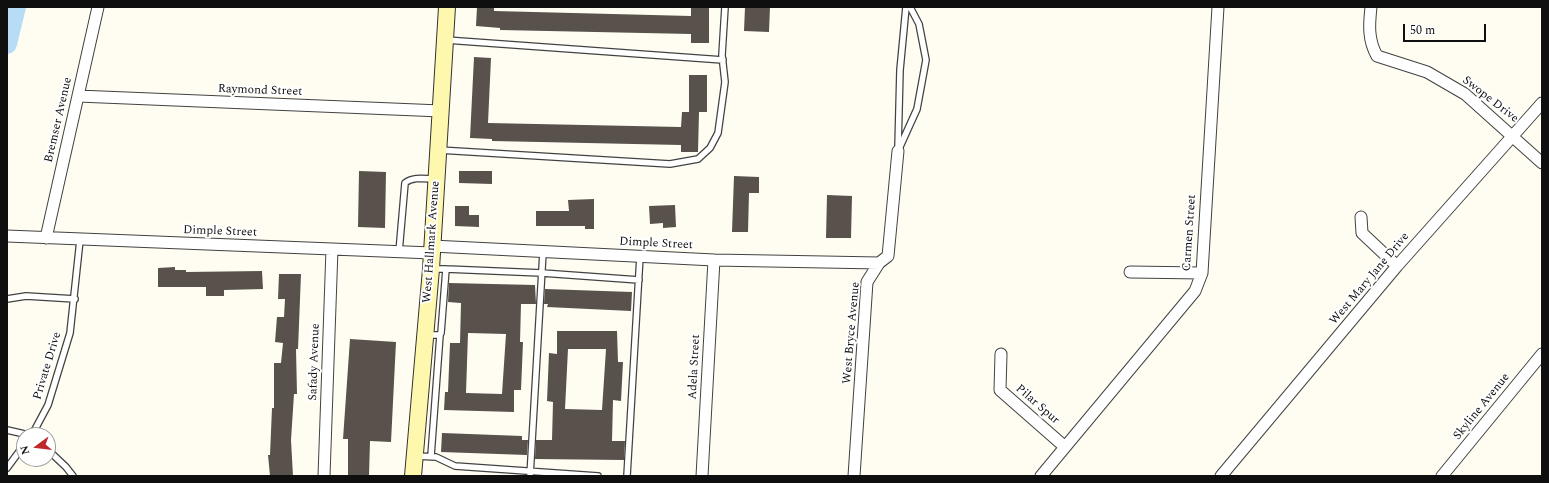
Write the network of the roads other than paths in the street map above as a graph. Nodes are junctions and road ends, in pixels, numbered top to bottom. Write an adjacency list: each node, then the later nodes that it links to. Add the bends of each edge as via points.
1 (98, 7): 10 (street, Bremser Avenue)
2 (447, 7): 8 (street, West Hallmark Avenue)
3 (725, 7): 9 (lane)
4 (906, 7): 15 (lane, West Bryce Avenue, via 900,70)
5 (910, 7): 15 (lane, West Bryce Avenue, via 920,24 926,60 917,109)
6 (1218, 7): 32 (street, Carmen Street)
7 (1371, 7): 13 (street, Swope Drive, via 1369,30 1377,56 1427,72 1465,94)
8 (445, 40): 9 (lane); 12 (street, West Hallmark Avenue)
9 (723, 60): 14 (lane, via 725,82 718,133 710,148 698,159 670,164)
10 (78, 96): 12 (street, Raymond Street); 20 (street, Bremser Avenue)
11 (1542, 103): 13 (street, West Mary Jane Drive)
12 (441, 112): 14 (street, West Hallmark Avenue)
13 (1514, 136): 16 (street, Swope Drive); 29 (street, West Mary Jane Drive)
14 (438, 150): 17 (street, West Hallmark Avenue)
15 (898, 151): 28 (street, West Bryce Avenue, via 888,256)
16 (1542, 163)
17 (436, 180): 23 (lane, via 415,179 405,183); 26 (street, West Hallmark Avenue)
18 (1361, 217): 29 (street, via 1362,233)
19 (7, 236): 20 (street, Dimple Street)
20 (46, 238): 21 (street, Dimple Street)
21 (80, 240): 22 (street, Dimple Street); 35 (lane, Private Drive)
22 (332, 249): 23 (street, Dimple Street); 46 (street, Safady Avenue)
23 (399, 252): 26 (street, Dimple Street)
24 (543, 252): 25 (street, Dimple Street); 26 (street, Dimple Street); 31 (lane)
25 (640, 256): 27 (street, Dimple Street); 33 (lane)
26 (435, 259): 31 (lane); 41 (street, West Hallmark Avenue)
27 (714, 260): 28 (street, Dimple Street); 50 (street, Adela Street)
28 (879, 263): 51 (street, West Bryce Avenue, via 867,282)
29 (1397, 266): 53 (street, West Mary Jane Drive)
30 (1130, 272): 32 (street)
31 (542, 273): 33 (lane); 44 (lane)
32 (1202, 273): 39 (street, Carmen Street, via 1196,291)
33 (639, 280): 49 (lane)
34 (7, 299): 35 (lane, via 26,296)
35 (75, 299): 38 (lane, Private Drive, via 70,333 48,405)
36 (1001, 354): 39 (street, Pilar Spur, via 1000,390)
37 (1542, 354): 54 (street, Skyline Avenue)
38 (35, 427)
39 (1065, 447): 52 (street, Carmen Street)
40 (16, 456): 43 (lane)
41 (423, 456): 44 (lane, via 447,461 454,466); 47 (street, West Hallmark Avenue)
42 (56, 458): 45 (lane)
43 (7, 468)
44 (530, 474): 48 (lane)
45 (73, 476)
46 (324, 476)
47 (414, 476)
48 (598, 476)
49 (627, 476)
50 (702, 476)
51 (854, 476)
52 (1041, 476)
53 (1221, 476)
54 (1442, 476)

